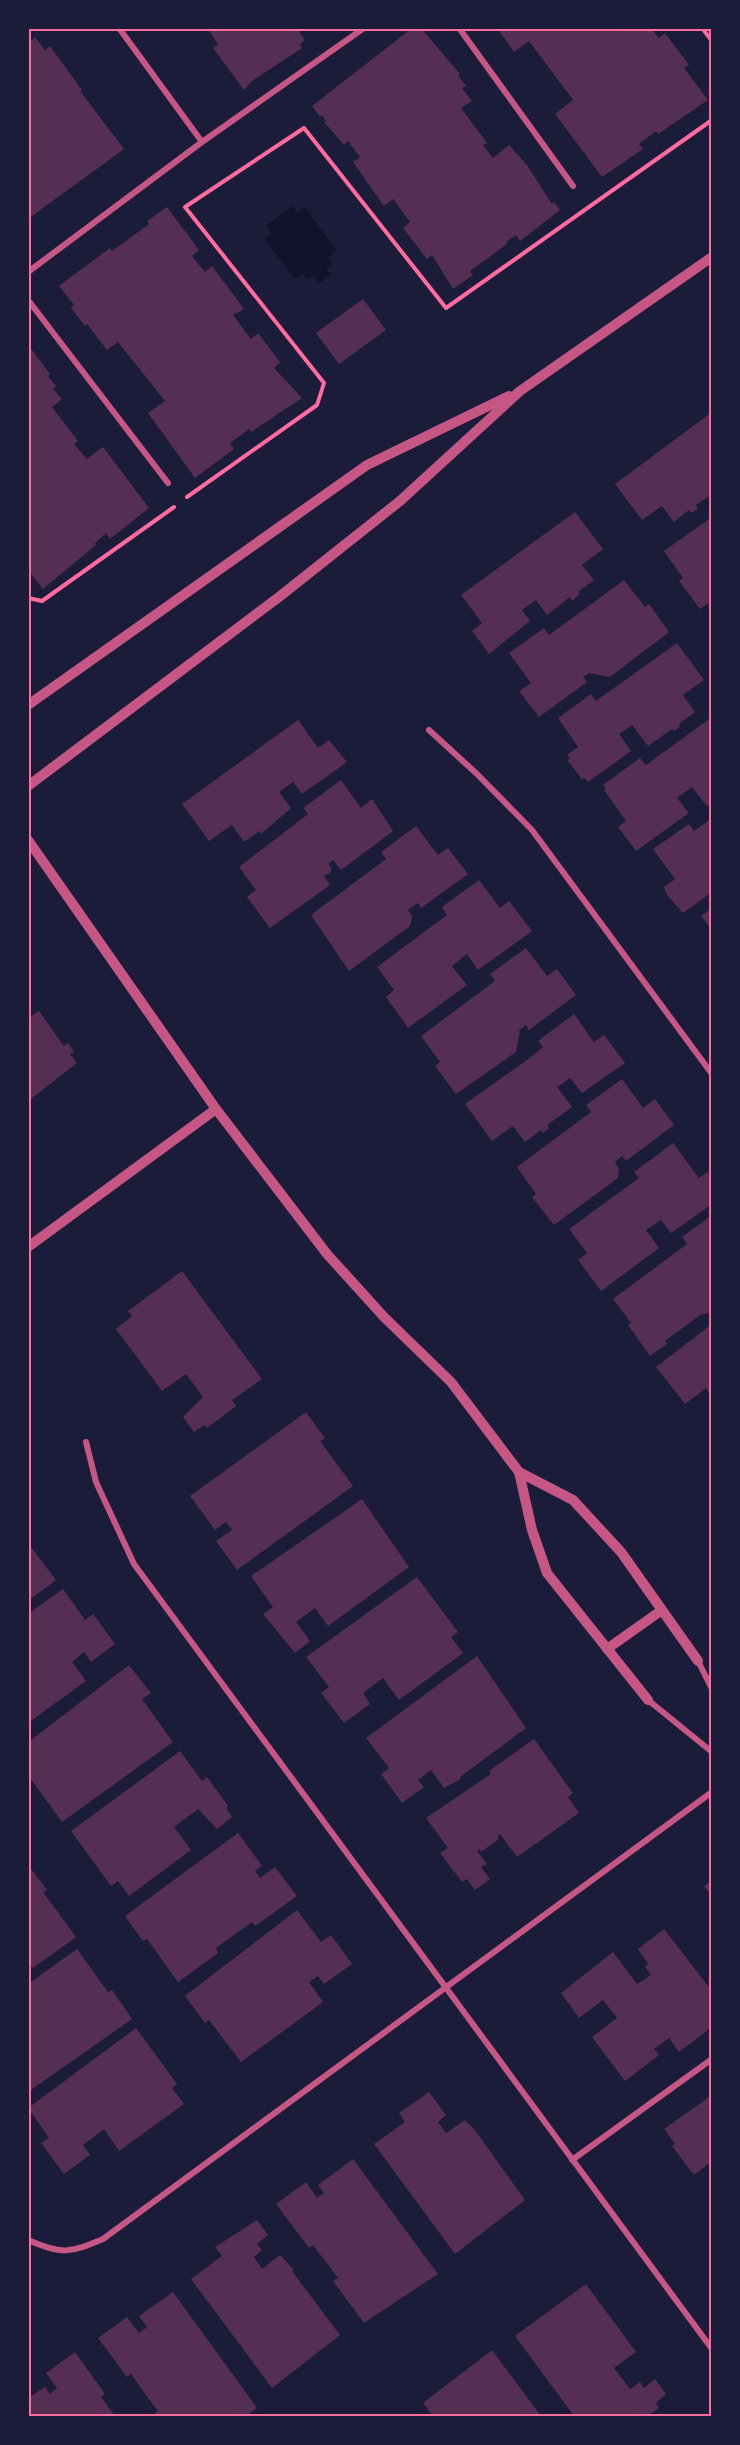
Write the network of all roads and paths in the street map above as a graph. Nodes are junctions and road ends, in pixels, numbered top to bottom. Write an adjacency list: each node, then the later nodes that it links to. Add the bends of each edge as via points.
1 (119, 28): 7 (street)
2 (364, 28): 7 (street)
3 (459, 28): 8 (street)
4 (702, 28): 5 (path)
5 (711, 41)
6 (711, 120): 14 (path, via 446,308 304,128 184,207 324,383 317,405 42,601)
7 (202, 142): 10 (street)
8 (573, 186)
9 (711, 257): 12 (street)
10 (28, 273)
11 (28, 300): 13 (street)
12 (520, 391): 15 (street, via 367,465); 17 (street, via 381,516)
13 (168, 483)
14 (28, 598)
15 (28, 705)
16 (429, 730): 19 (street, via 532,830)
17 (28, 786)
18 (28, 840): 20 (street)
19 (711, 1074)
20 (216, 1109): 21 (street); 23 (street, via 327,1254 451,1382)
21 (28, 1247)
22 (86, 1442): 31 (street, via 96,1482 134,1564)
23 (519, 1472): 24 (street, via 573,1500 621,1551); 25 (street, via 547,1573)
24 (662, 1610): 25 (street); 26 (street)
25 (607, 1649): 28 (street)
26 (698, 1661): 27 (street)
27 (711, 1689)
28 (648, 1700): 29 (street)
29 (711, 1752)
30 (711, 1792): 31 (street)
31 (446, 1988): 33 (street); 34 (street, via 103,2239 76,2251 51,2251)
32 (711, 2059): 33 (street)
33 (572, 2160): 35 (street)
34 (28, 2240)
35 (711, 2349)

